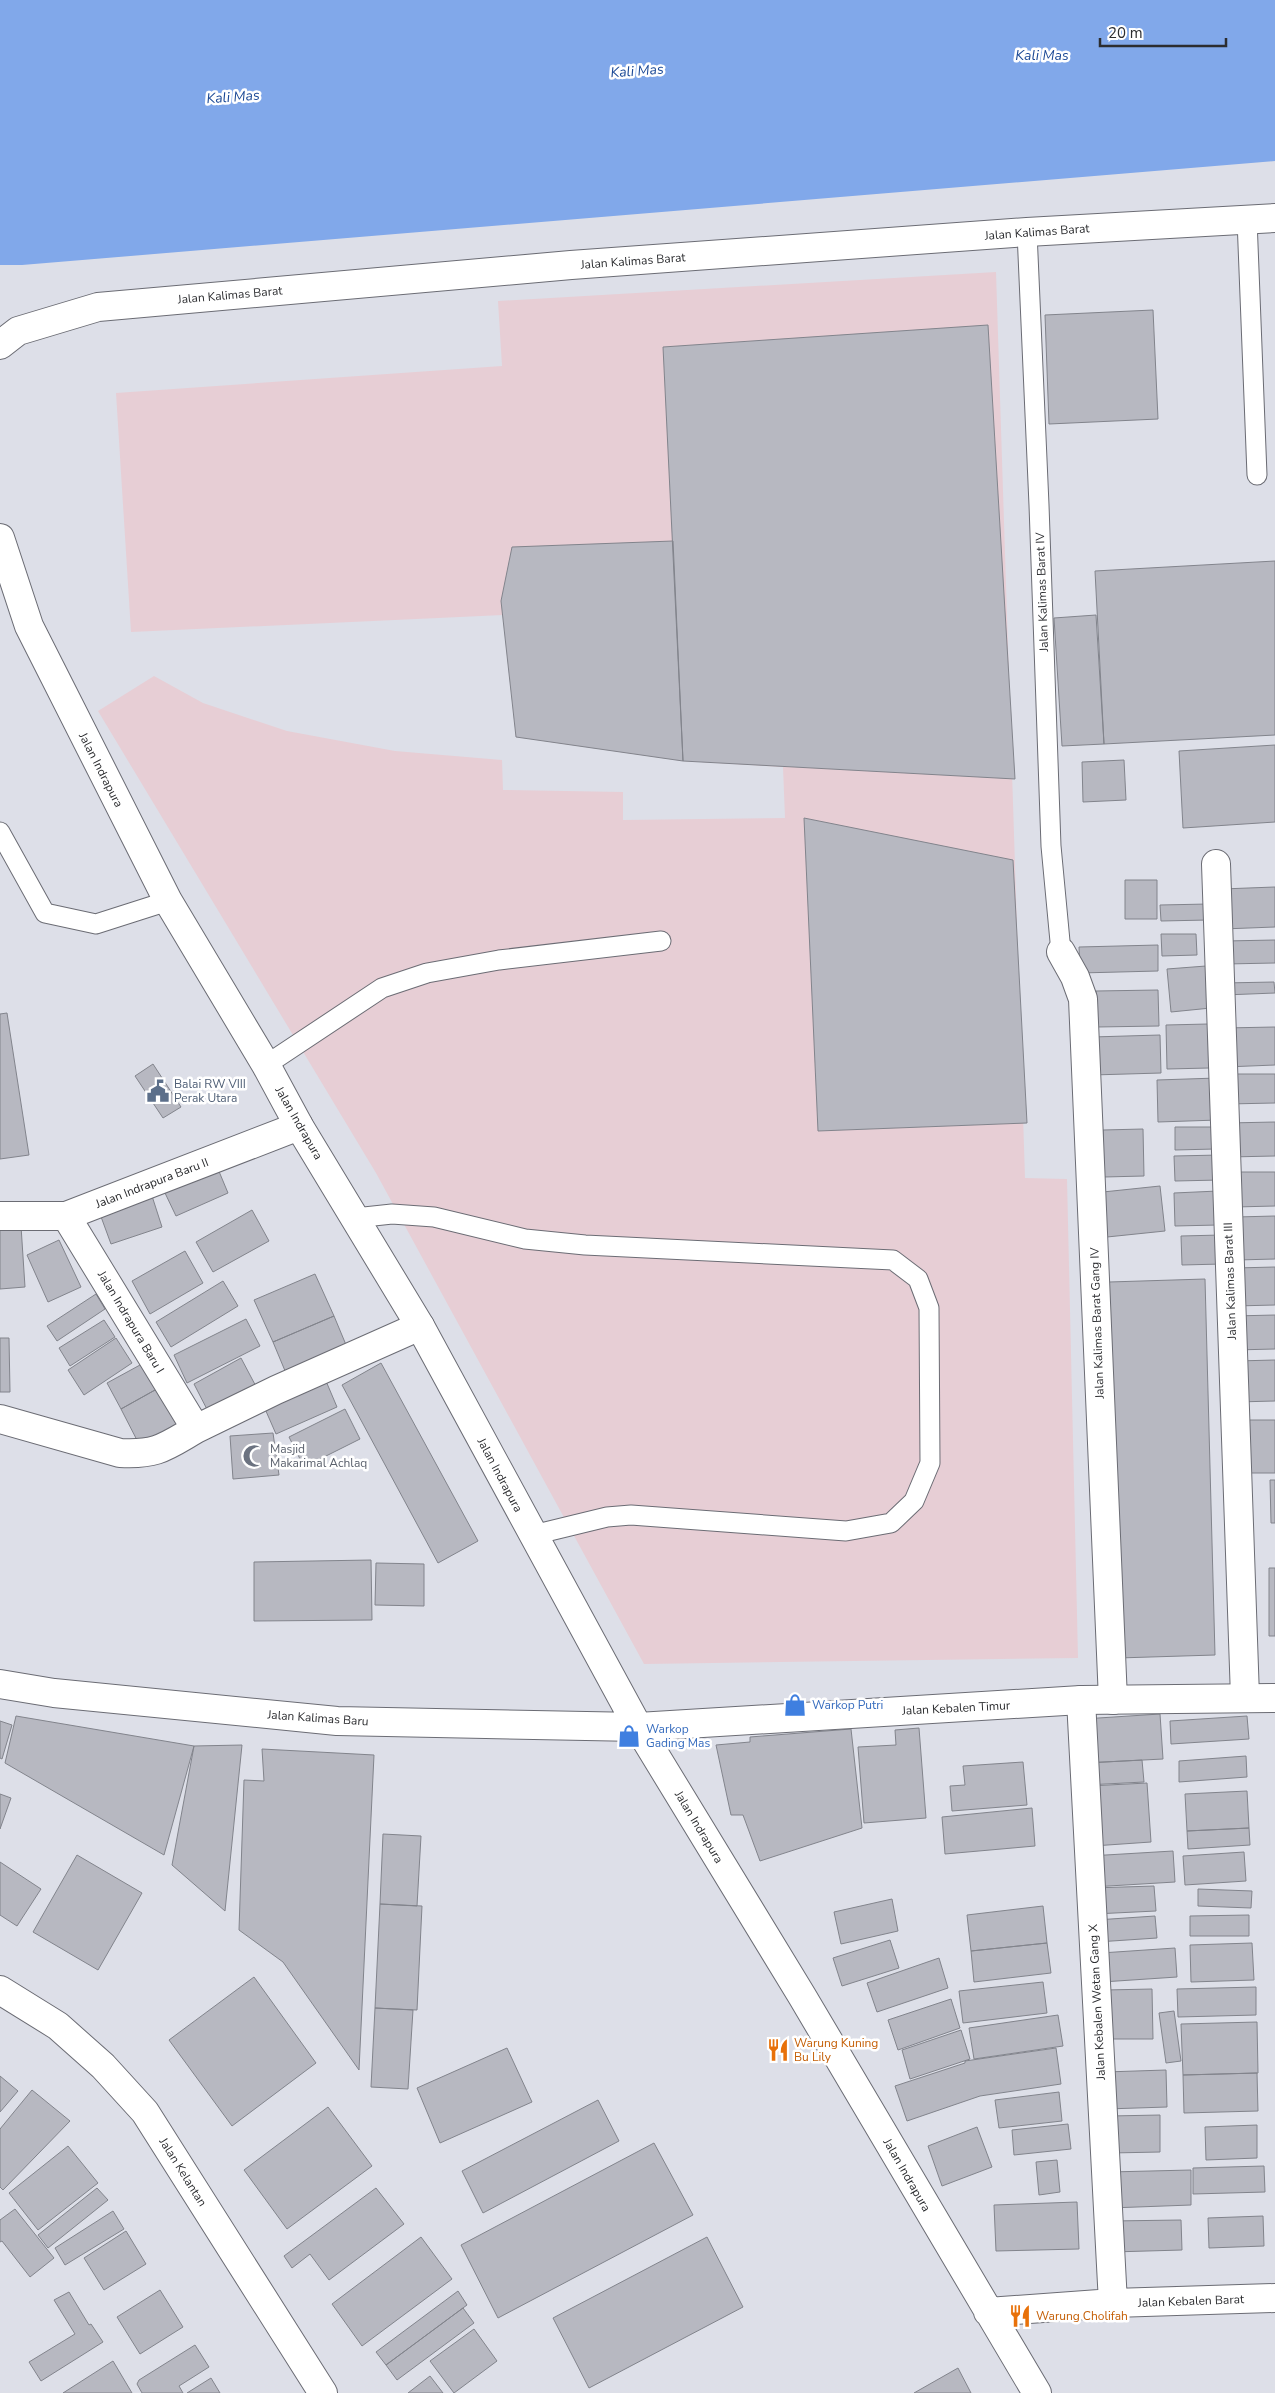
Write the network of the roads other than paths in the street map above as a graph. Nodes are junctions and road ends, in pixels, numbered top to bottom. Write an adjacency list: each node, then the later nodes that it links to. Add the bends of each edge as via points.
1 (1275, 218): 2 (street, Jalan Kalimas Barat)
2 (1247, 219): 3 (street, Jalan Kalimas Barat); 5 (lane)
3 (1027, 232): 4 (street, Jalan Kalimas Barat, via 571,265 98,307 18,331); 11 (lane, Jalan Kalimas Barat IV, via 1051,846)
4 (0, 345)
5 (1257, 475)
6 (0, 538): 9 (street, Jalan Indrapura, via 29,626)
7 (0, 832): 9 (lane, via 45,913 96,924)
8 (1216, 864): 22 (street, Jalan Kalimas Barat III)
9 (168, 901): 12 (street, Jalan Indrapura)
10 (661, 941): 12 (lane, via 499,960 427,973 382,988)
11 (1061, 952): 25 (street, Jalan Kalimas Barat Gang IV, via 1083,999)
12 (266, 1065): 13 (street, Jalan Indrapura)
13 (299, 1126): 15 (street, Jalan Indrapura Baru II); 16 (street, Jalan Indrapura)
14 (0, 1216): 15 (street, Jalan Indrapura Baru II)
15 (66, 1216): 19 (street, Jalan Indrapura Baru I)
16 (356, 1218): 17 (street, Jalan Indrapura); 20 (lane, via 392,1214 434,1217 525,1239 585,1245 893,1260 918,1279 928,1308 930,1463 914,1501 891,1523 846,1531 631,1515 607,1517)
17 (420, 1326): 19 (street); 20 (street, Jalan Indrapura)
18 (0, 1419): 19 (street, via 120,1453 136,1454 164,1448)
19 (196, 1429)
20 (533, 1535): 26 (street, Jalan Indrapura)
21 (0, 1684): 26 (street, Jalan Kalimas Baru, via 54,1694 336,1721)
22 (1245, 1698): 23 (street, Jalan Kebalen Timur); 25 (street, Jalan Kebalen Timur)
23 (1275, 1698)
24 (1081, 1700): 25 (street, Jalan Kebalen Timur); 26 (street, Jalan Kebalen Timur); 29 (street, Jalan Kebalen Wetan Gang X)
25 (1113, 1700)
26 (638, 1727): 30 (street, Jalan Indrapura, via 802,1996)
27 (0, 1990): 31 (street, Jalan Kelantan, via 58,2026 103,2066 145,2112)
28 (1275, 2298): 29 (street, Jalan Kebalen Barat)
29 (1113, 2304): 30 (street, Jalan Kebalen Barat)
30 (988, 2312): 32 (street, Jalan Indrapura)
31 (323, 2393)
32 (1037, 2393)

